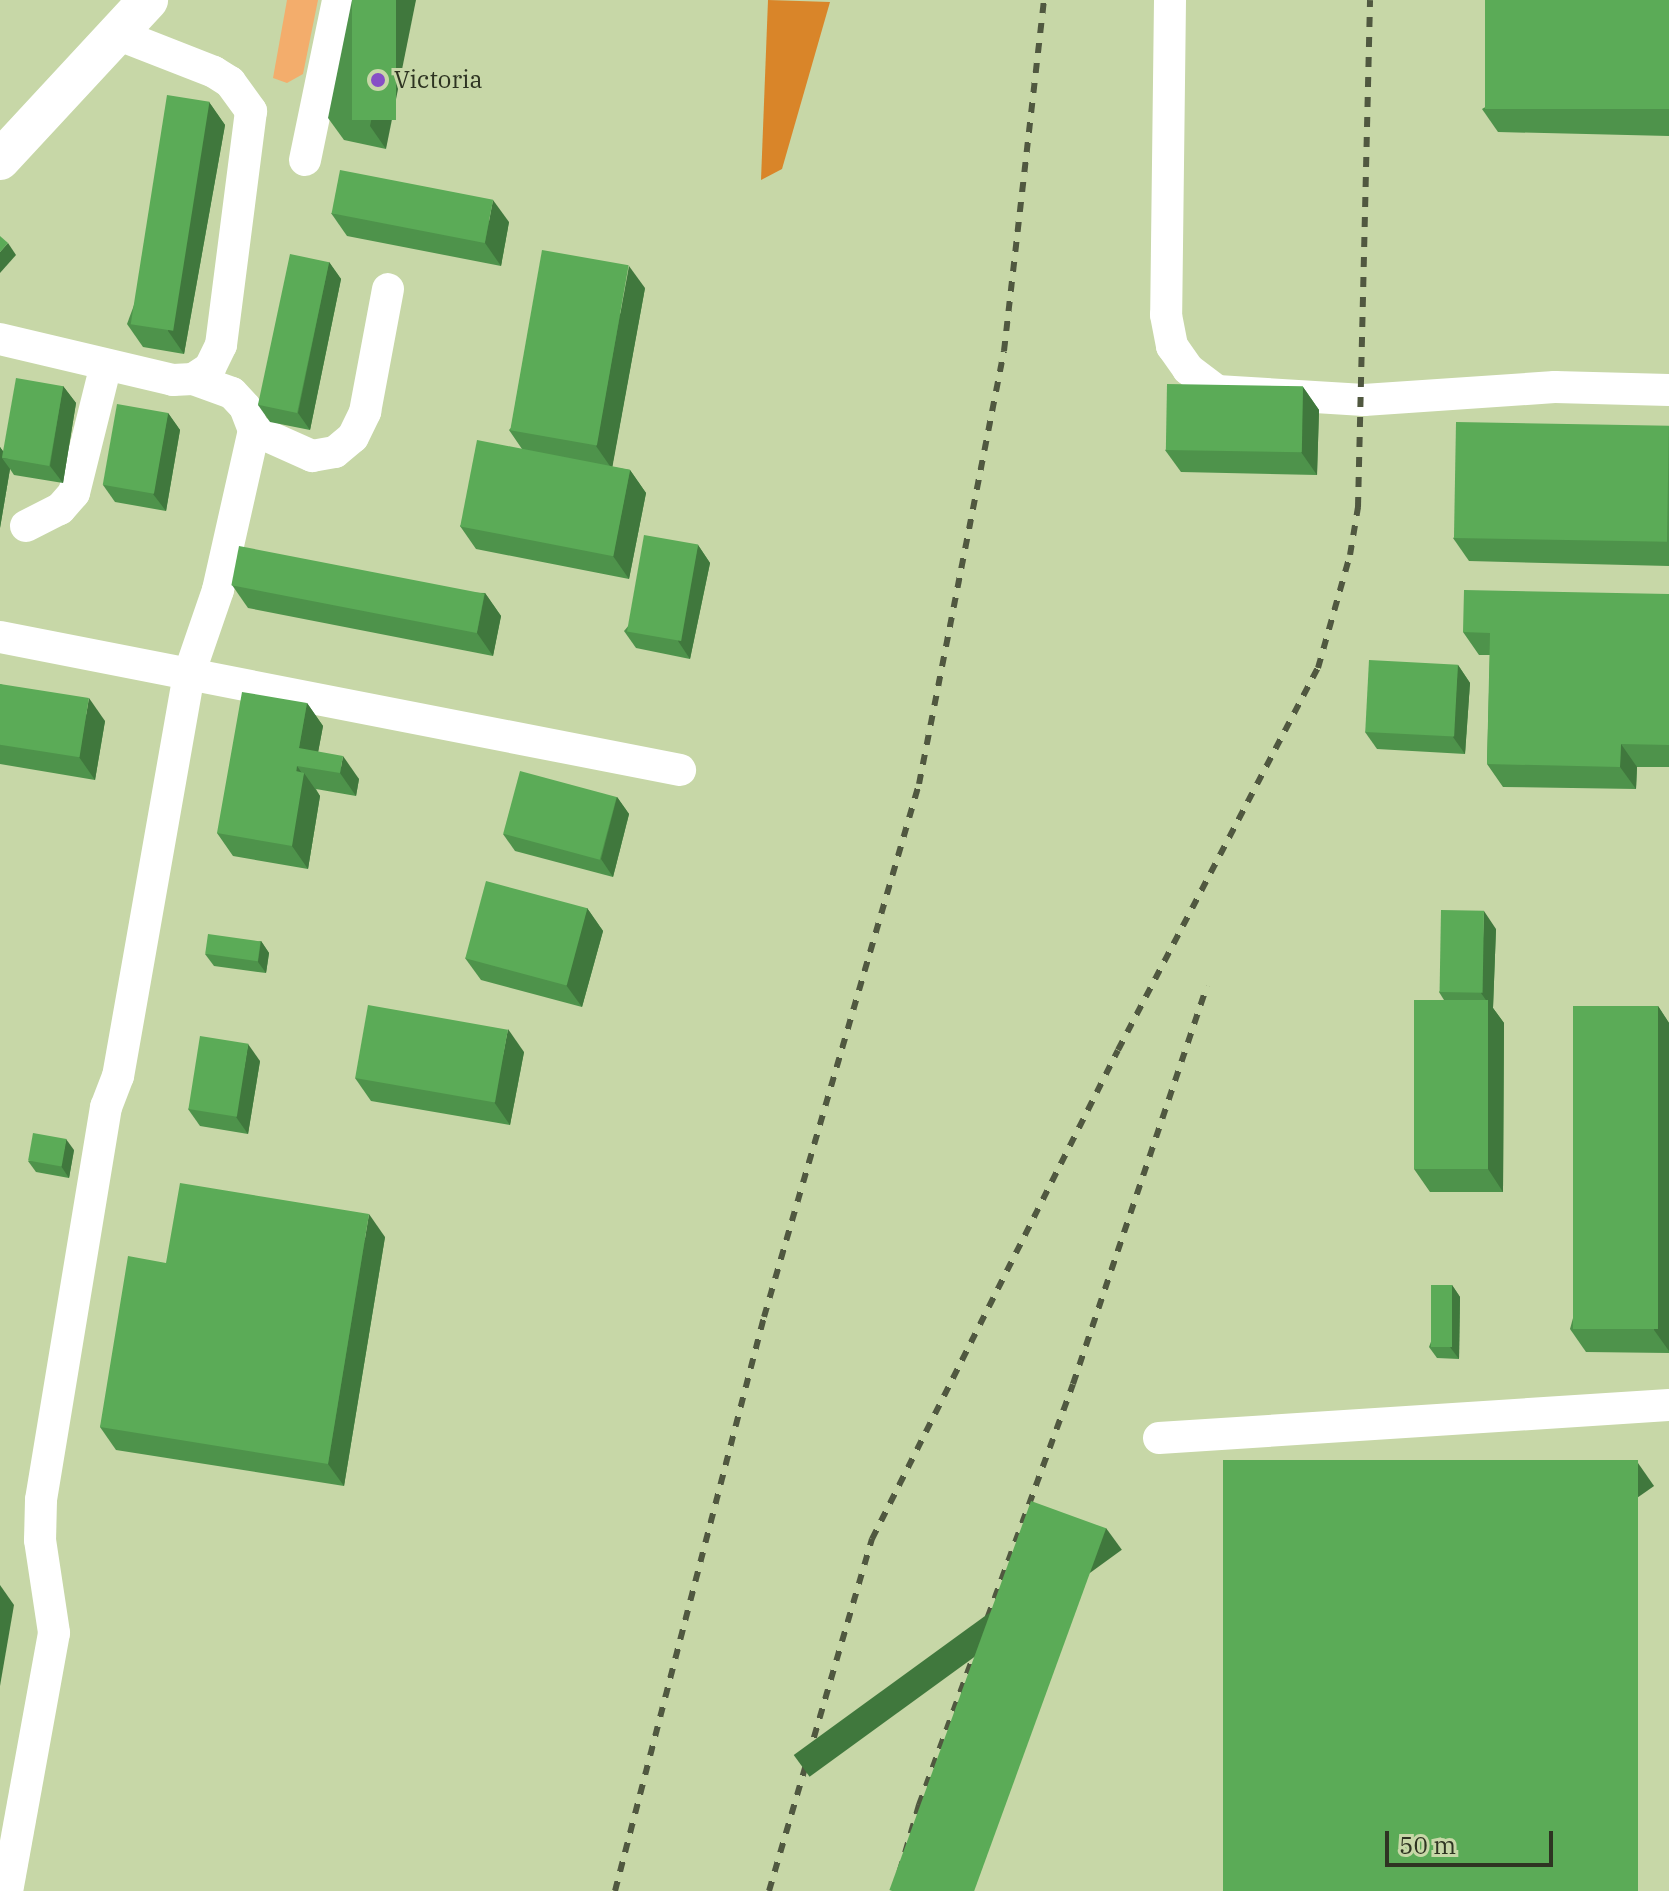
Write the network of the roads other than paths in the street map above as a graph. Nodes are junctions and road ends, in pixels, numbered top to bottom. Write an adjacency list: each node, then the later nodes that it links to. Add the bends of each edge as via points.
1 (148, 0): 4 (main road)
2 (338, 0): 6 (lane)
3 (1170, 0): 11 (lane, via 1166,315 1172,346 1188,369 1217,391 1364,400 1555,387)
4 (117, 34): 5 (main road); 10 (lane, via 214,72 230,82 251,111 221,345 210,368)
5 (0, 160)
6 (305, 160)
7 (388, 289): 12 (lane, via 365,412 353,437 335,452 312,456)
8 (0, 339): 9 (lane)
9 (106, 365): 10 (lane); 13 (lane, via 74,493 60,509)
10 (193, 379): 12 (lane, via 232,393 245,407)
11 (1669, 390)
12 (254, 430): 15 (lane, via 218,590)
13 (26, 526)
14 (0, 637): 15 (lane)
15 (189, 674): 16 (lane); 19 (lane, via 118,1076 106,1107 41,1500 40,1540 54,1633)
16 (680, 770)
17 (1669, 1405): 18 (lane)
18 (1159, 1438)
19 (7, 1891)

